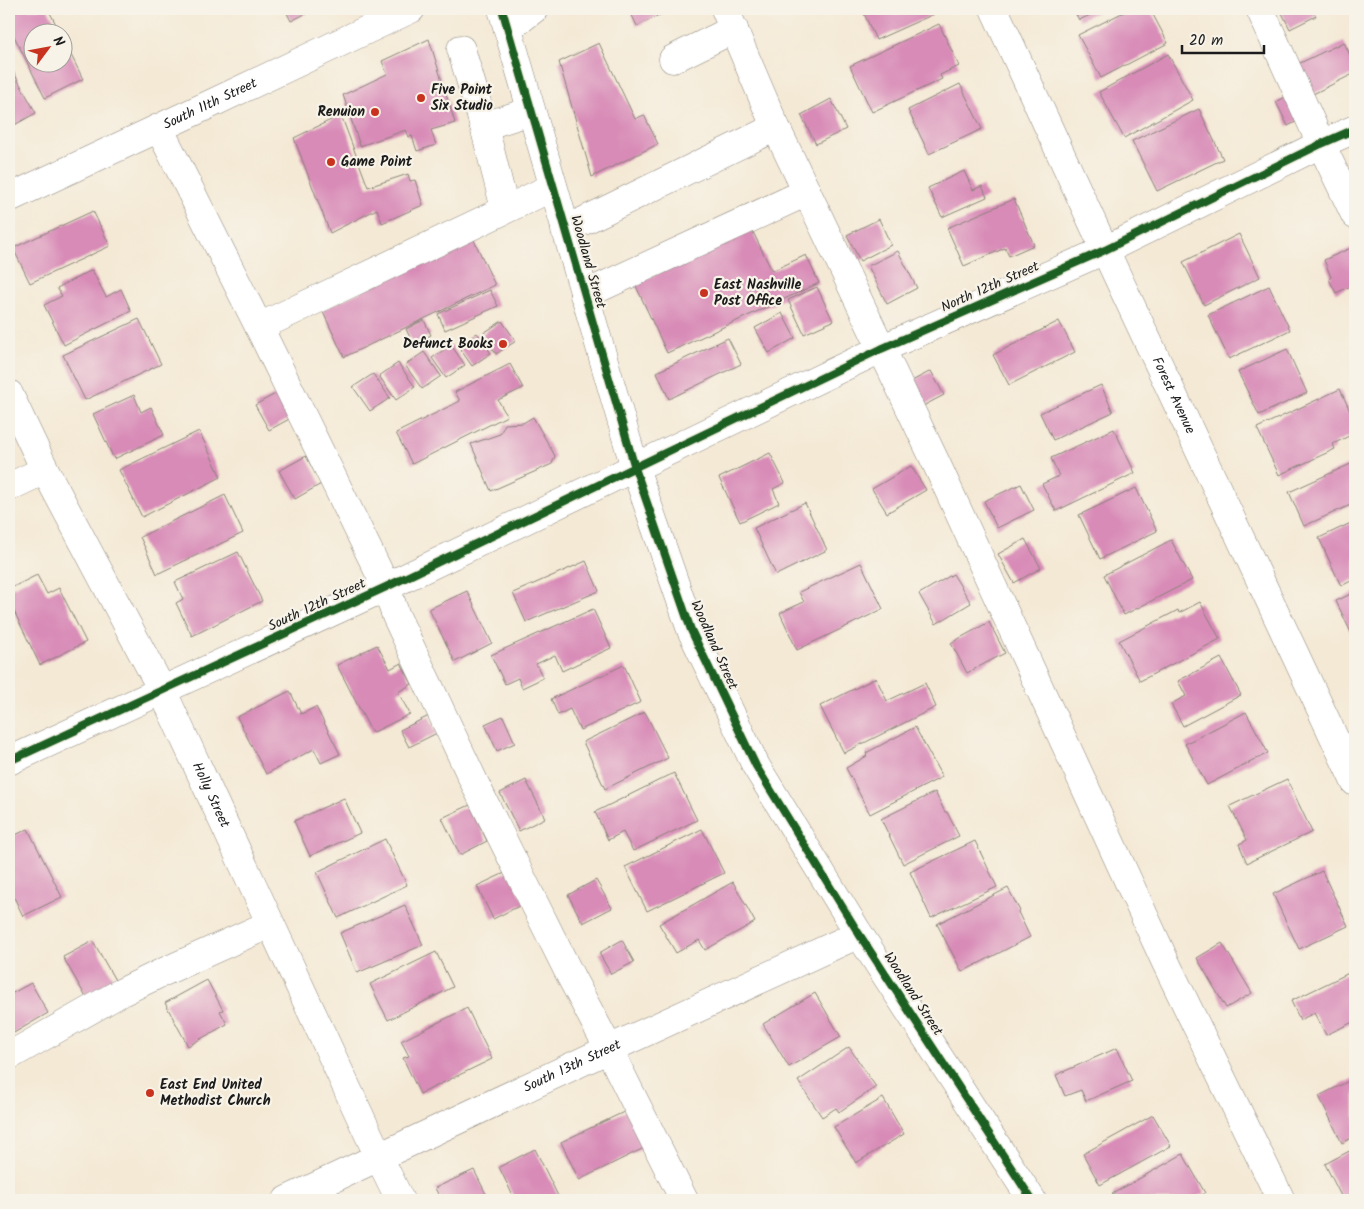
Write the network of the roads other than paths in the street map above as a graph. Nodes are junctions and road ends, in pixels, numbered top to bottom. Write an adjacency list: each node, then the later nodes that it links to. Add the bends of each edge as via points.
1 (411, 9): 12 (street, South 11th Street)
2 (534, 9): 5 (street)
3 (994, 9): 21 (street, Forest Avenue)
4 (1260, 9): 14 (street)
5 (505, 19): 9 (street, Woodland Street)
6 (730, 19): 8 (street); 11 (street)
7 (460, 49): 10 (street)
8 (673, 59)
9 (531, 111): 10 (street); 15 (street, Woodland Street)
10 (484, 126): 18 (street)
11 (776, 127): 16 (street); 20 (street)
12 (159, 128): 17 (street, South 11th Street); 23 (street)
13 (1355, 129): 14 (street, North 12th Street)
14 (1321, 144): 19 (street); 21 (street, North 12th Street)
15 (553, 187): 18 (street); 20 (street, Woodland Street)
16 (807, 192): 22 (street); 24 (street)
17 (9, 198)
18 (505, 209): 23 (street)
19 (1355, 215)
20 (565, 230): 22 (street, Woodland Street)
21 (1105, 250): 24 (street, North 12th Street); 32 (street, Forest Avenue)
22 (584, 295): 26 (street, Woodland Street)
23 (259, 327): 29 (street)
24 (881, 349): 26 (street, North 12th Street); 42 (street, via 1165,961)
25 (9, 394): 27 (street, Holly Street)
26 (635, 468): 29 (street, South 12th Street); 34 (street, Woodland Street, via 691,630 756,766)
27 (45, 470): 28 (street); 30 (street, Holly Street)
28 (9, 487)
29 (386, 587): 30 (street, South 12th Street); 35 (street, via 396,616 477,788 570,977)
30 (162, 690): 31 (street, South 12th Street); 33 (street, Holly Street)
31 (9, 761)
32 (1355, 782)
33 (270, 924): 36 (street, via 120,993); 37 (street, Holly Street)
34 (859, 934): 35 (street, South 13th Street); 41 (street, Woodland Street)
35 (609, 1048): 37 (street, South 13th Street); 40 (street)
36 (9, 1056)
37 (379, 1157): 38 (street, South 13th Street); 39 (street, Holly Street)
38 (287, 1200)
39 (400, 1200)
40 (684, 1200)
41 (1032, 1200)
42 (1281, 1200)

